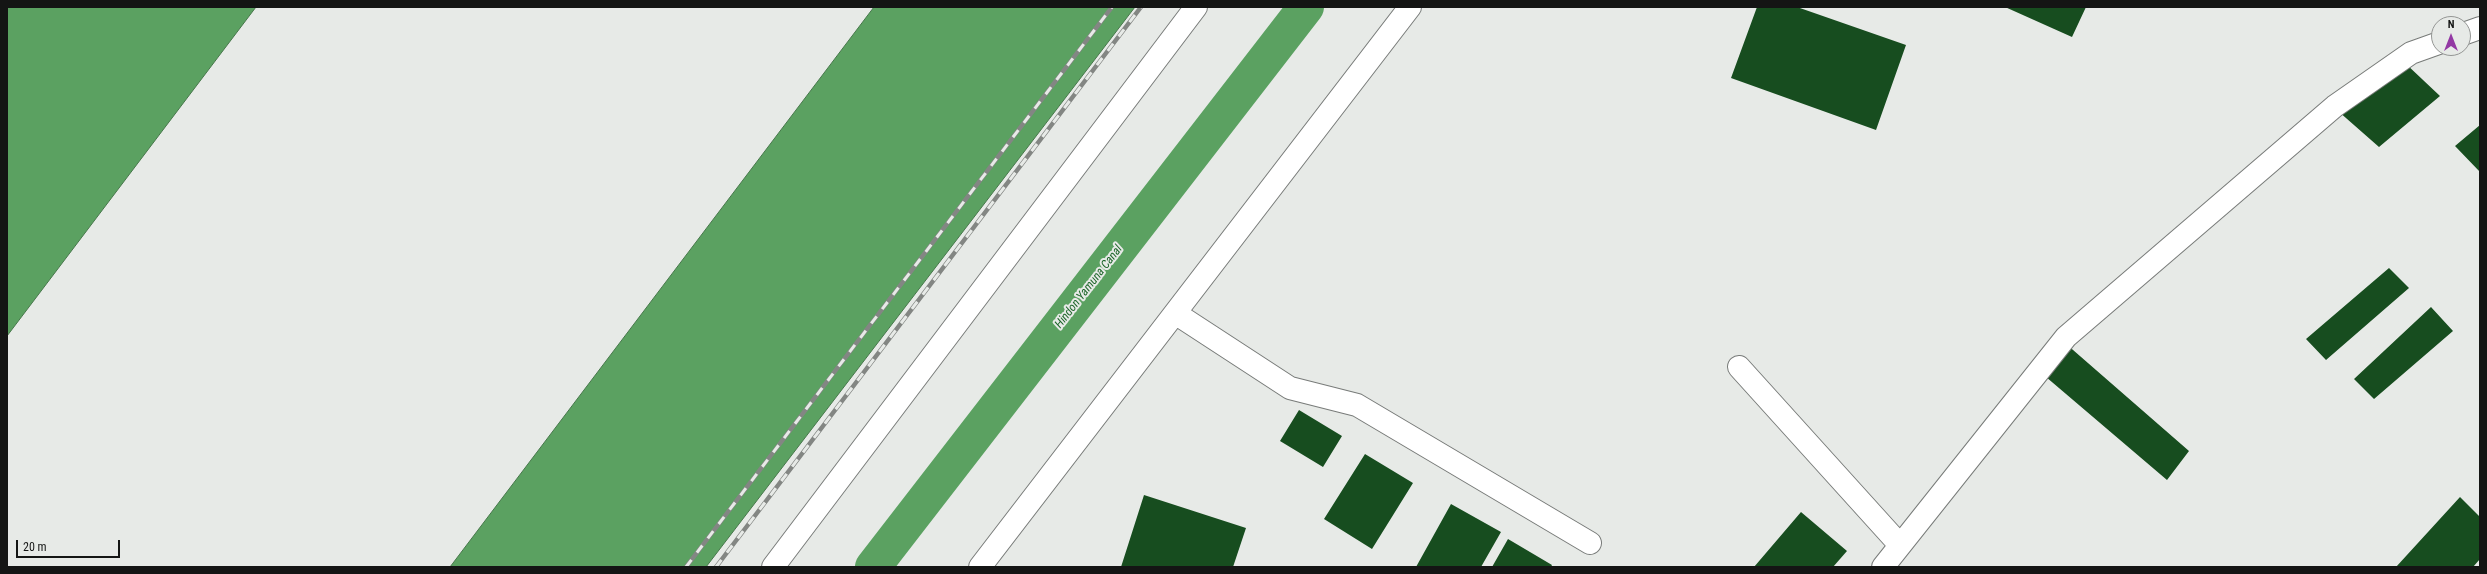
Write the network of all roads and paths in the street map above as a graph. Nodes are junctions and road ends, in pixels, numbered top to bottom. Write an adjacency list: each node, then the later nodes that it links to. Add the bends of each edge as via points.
1 (1196, 7): 8 (street)
2 (1410, 7): 4 (street)
3 (2431, 46): 7 (street, via 2411,53 2335,106 2066,337)
4 (1175, 313): 6 (street, via 1290,388 1357,404); 9 (street)
5 (1739, 367): 7 (street)
6 (1590, 543)
7 (1899, 544): 10 (street)
8 (774, 567)
9 (980, 567)
10 (1883, 567)

